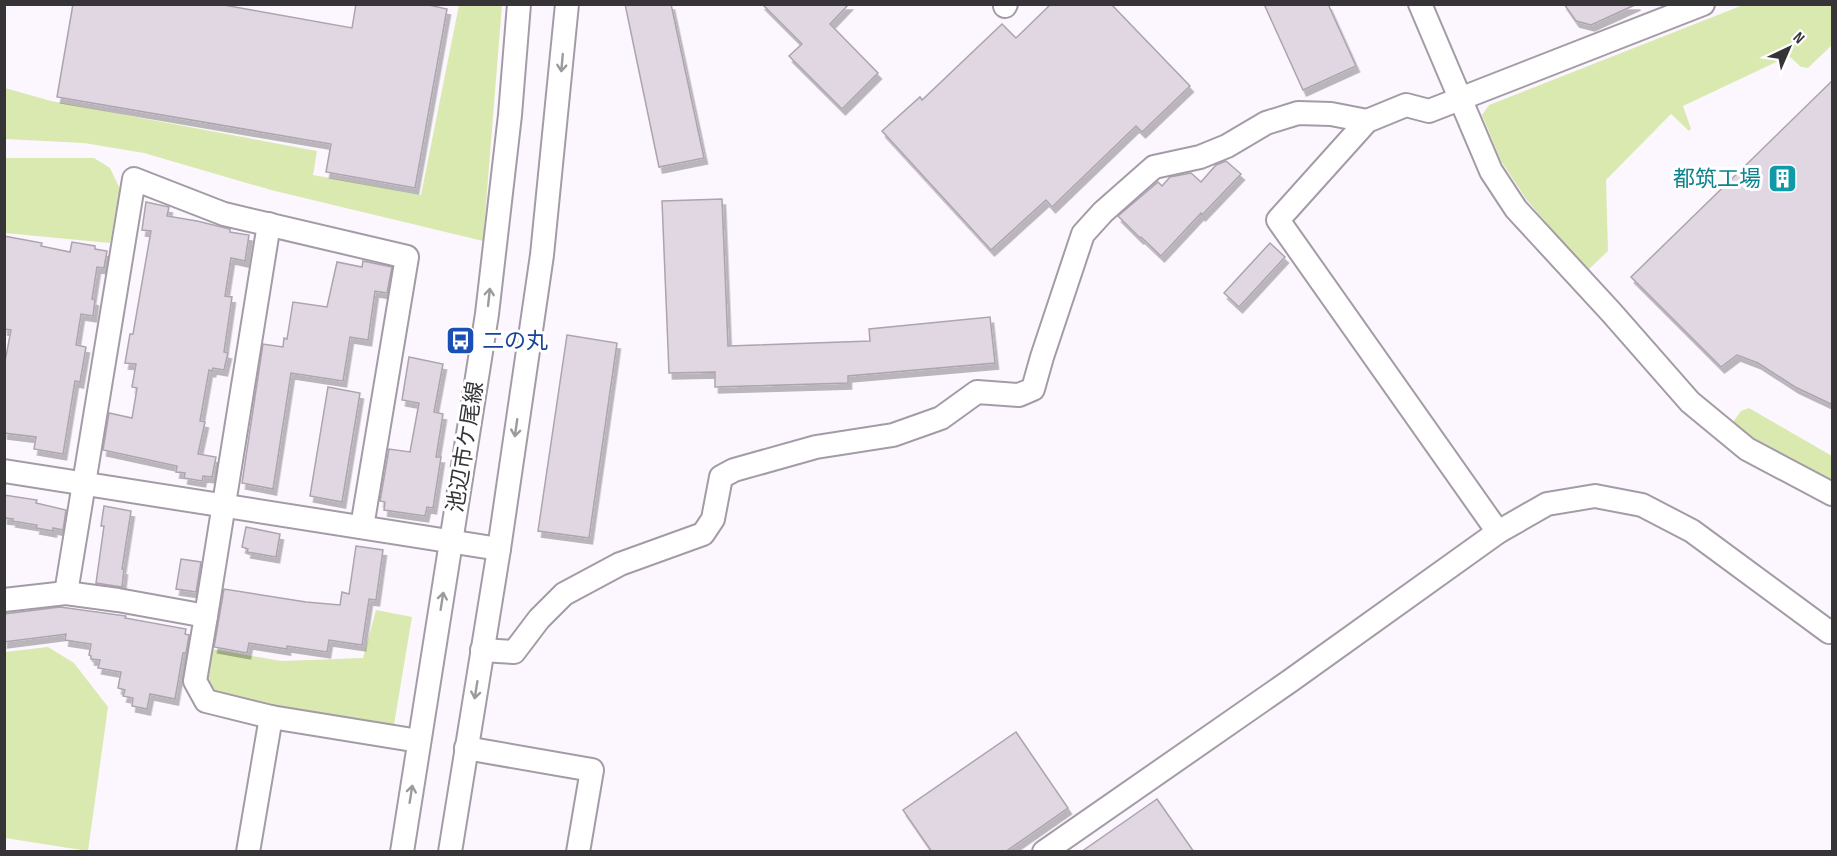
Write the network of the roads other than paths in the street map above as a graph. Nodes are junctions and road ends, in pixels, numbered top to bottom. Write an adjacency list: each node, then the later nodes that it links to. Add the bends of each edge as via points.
1 (519, 4): 14 (street, 池辺市ケ尾線, one-way to 1, via 487,314)
2 (567, 4): 15 (street, 池辺市ケ尾線, one-way to 15, via 542,255)
3 (1420, 4): 5 (street)
4 (1701, 5): 5 (street)
5 (1461, 99): 6 (street, via 1429,111 1406,105); 10 (street, via 1491,171 1516,209 1690,402 1747,449)
6 (1367, 121): 13 (street, via 1278,220); 20 (street, via 1298,113 1266,123 1200,157 1154,167 1083,234 1033,389 1019,395 977,392 941,418 892,435 816,447 727,474 721,477 713,519 703,534 620,564 564,594 514,652)
7 (269, 224): 9 (street, via 224,214 134,179); 11 (street); 12 (street, via 407,256)
8 (4, 471): 9 (street)
9 (83, 483): 11 (street); 16 (street)
10 (1833, 494)
11 (224, 506): 12 (street); 18 (street)
12 (363, 527): 14 (street)
13 (1498, 532): 19 (street, via 1547,504 1595,496 1642,505 1692,531 1829,632); 28 (street)
14 (451, 541): 15 (street); 22 (street, 池辺市ケ尾線, one-way to 14)
15 (499, 549): 20 (street, 池辺市ケ尾線)
16 (66, 593): 17 (street); 18 (street)
17 (4, 600)
18 (206, 616): 21 (street, via 195,681 206,701)
19 (1833, 630)
20 (482, 650): 23 (street, 池辺市ケ尾線, one-way to 23)
21 (271, 717): 22 (street); 24 (street)
22 (419, 741): 25 (street, 池辺市ケ尾線, one-way to 22)
23 (466, 748): 26 (street, 池辺市ケ尾線); 27 (street, via 592,770)
24 (248, 852)
25 (402, 852)
26 (450, 852)
27 (578, 852)
28 (1044, 852)

